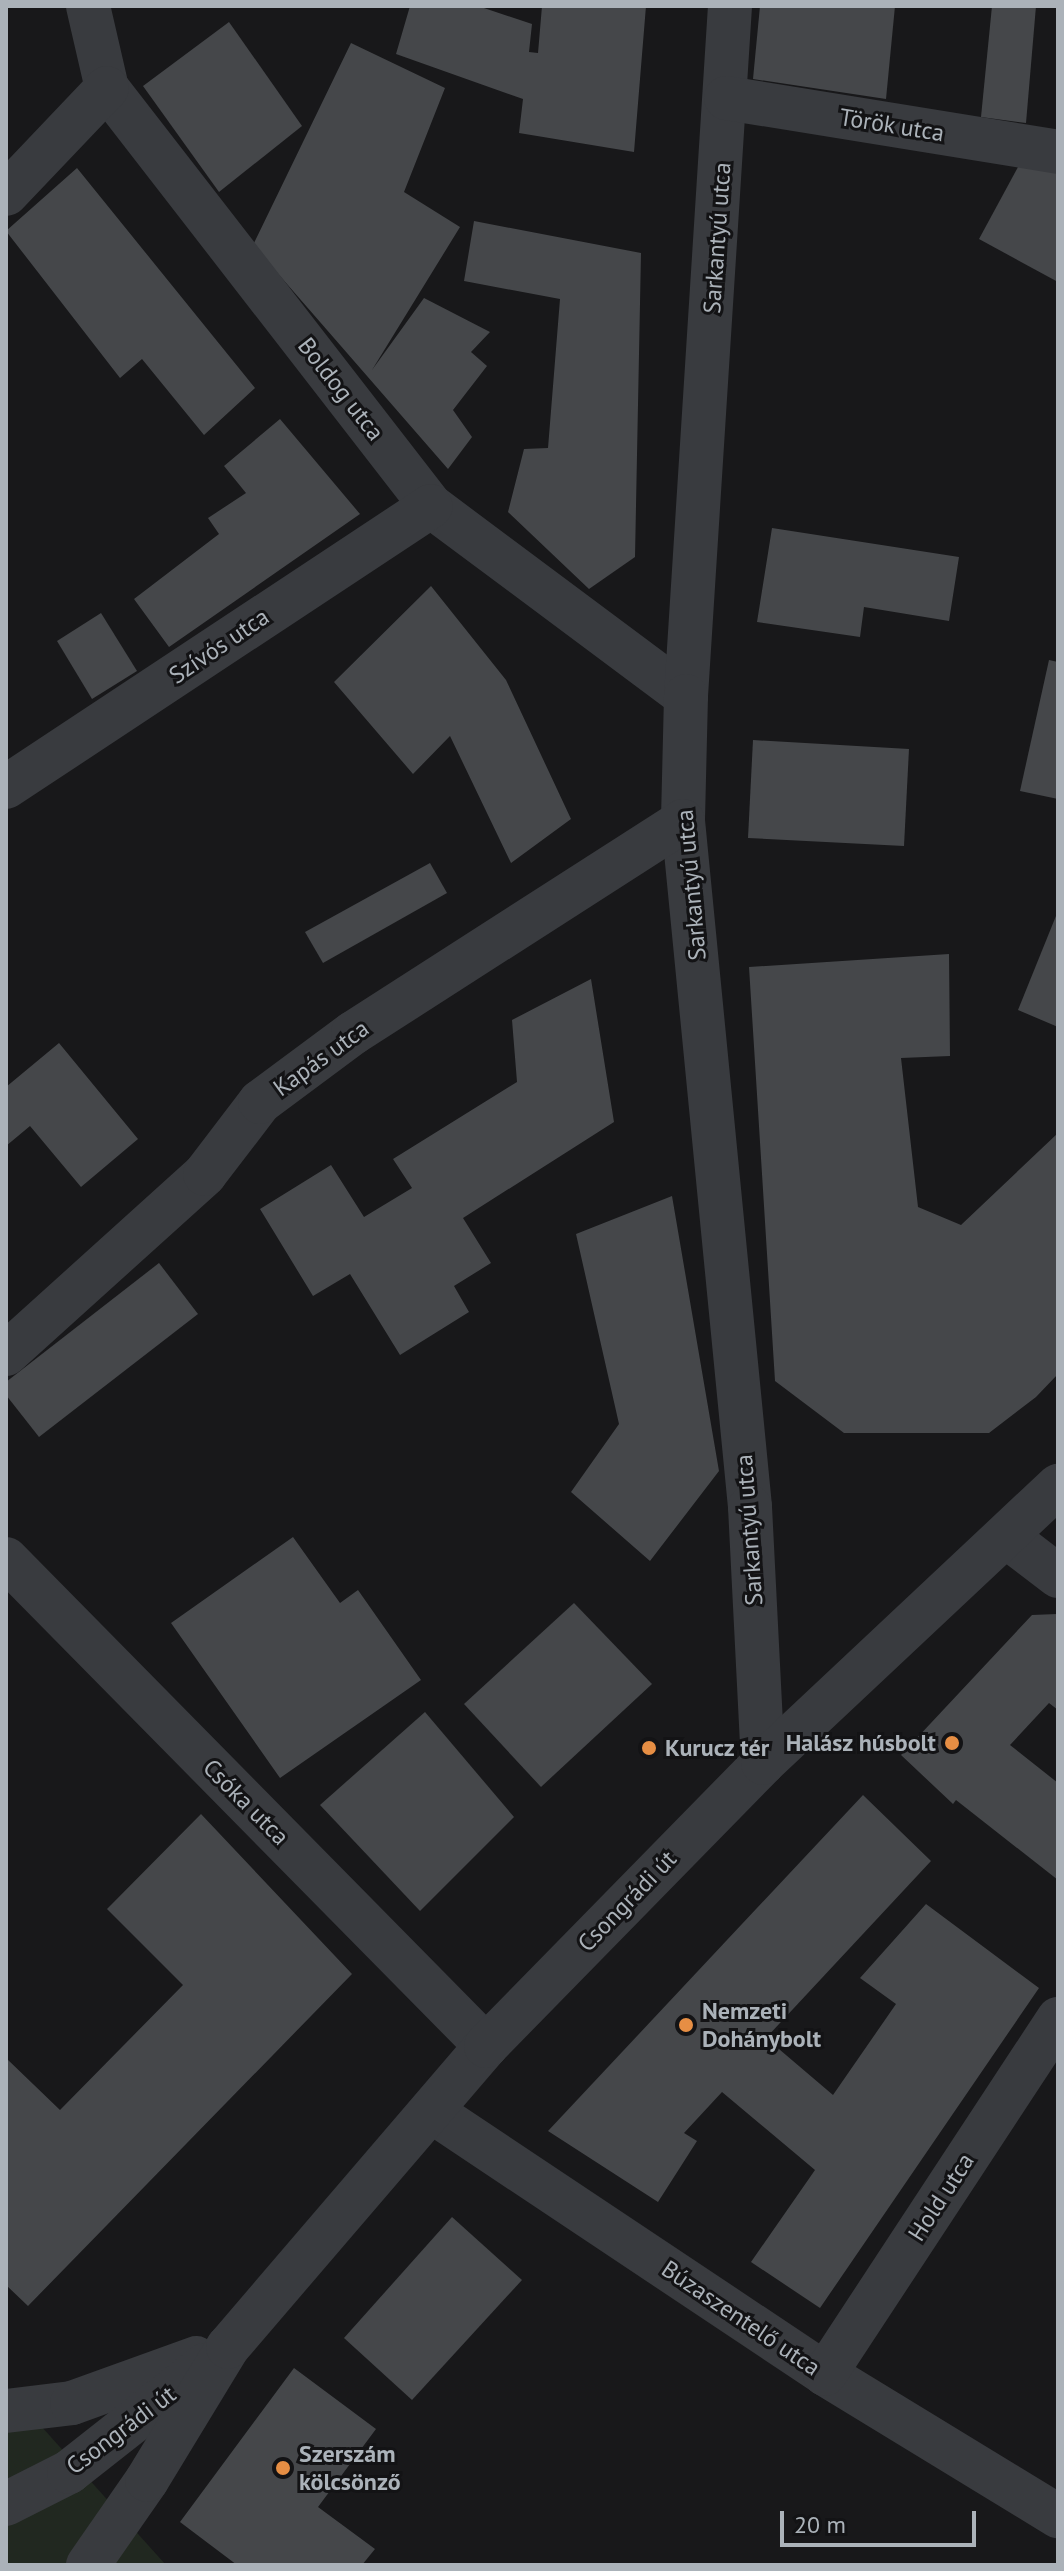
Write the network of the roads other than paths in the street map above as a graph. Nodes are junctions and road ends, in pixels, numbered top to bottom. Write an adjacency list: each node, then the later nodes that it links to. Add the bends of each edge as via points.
1 (88, 6): 3 (street, Boldog utca)
2 (730, 6): 4 (street, Sarkantyú utca)
3 (107, 88): 6 (street); 7 (street, Boldog utca)
4 (726, 98): 5 (street, Török utca); 8 (street, Sarkantyú utca)
5 (1058, 152)
6 (6, 194)
7 (431, 506): 8 (street, Boldog utca); 9 (street, Szívós utca)
8 (686, 696): 10 (street, Sarkantyú utca)
9 (6, 787)
10 (683, 821): 11 (street, Kapás utca, via 353,1033 260,1102 205,1174); 16 (street, Sarkantyú utca, via 750,1507)
11 (6, 1354)
12 (1058, 1486): 13 (street, Csongrádi út)
13 (1007, 1537): 15 (street); 16 (street, Csongrádi út)
14 (6, 1559): 18 (street, Csóka utca)
15 (1058, 1576)
16 (763, 1763): 18 (street, Csongrádi út)
17 (1058, 2019): 21 (street, Hold utca)
18 (486, 2046): 19 (street, Csongrádi út)
19 (431, 2111): 20 (street, Csongrádi út); 21 (street, Búzaszentelő utca)
20 (228, 2347): 22 (street, Csongrádi út, via 72,2403); 23 (street, Csongrádi út, via 69,2472); 25 (street, Csongrádi út)
21 (825, 2374): 24 (street, Búzaszentelő utca)
22 (6, 2411)
23 (6, 2504)
24 (1058, 2516)
25 (88, 2565)

